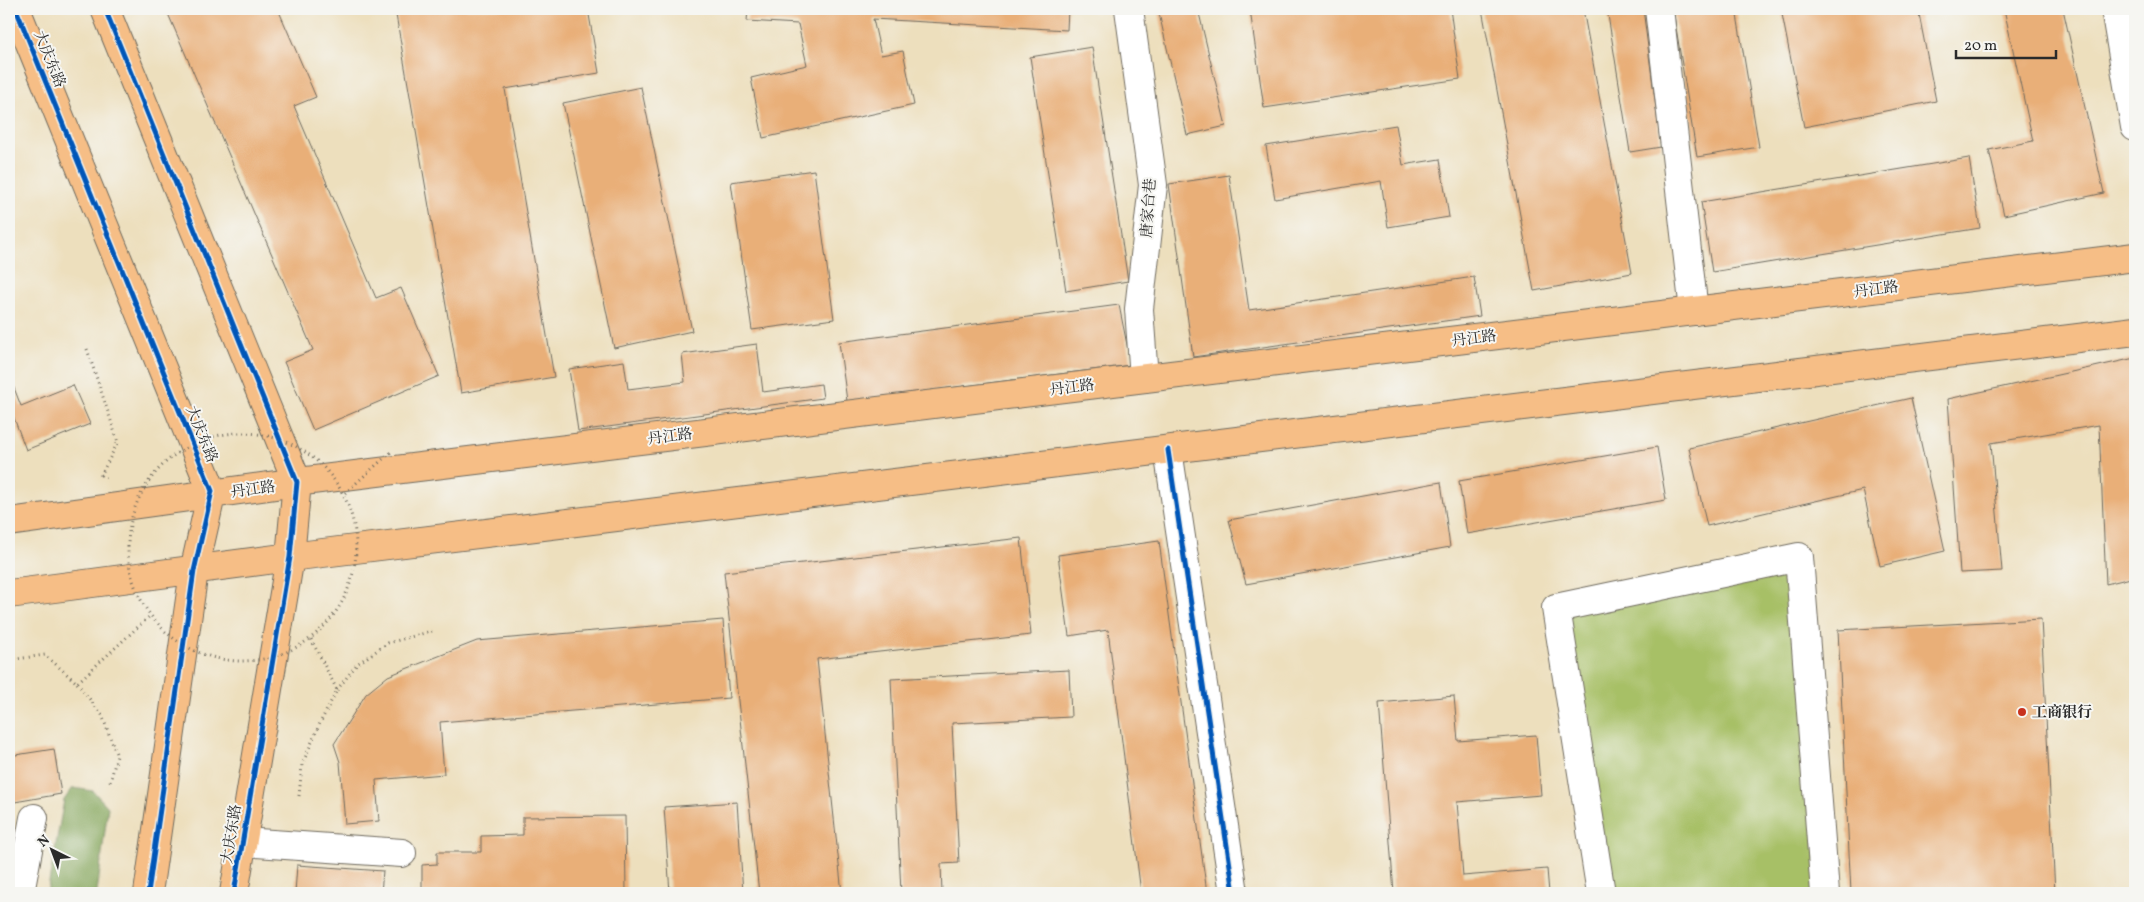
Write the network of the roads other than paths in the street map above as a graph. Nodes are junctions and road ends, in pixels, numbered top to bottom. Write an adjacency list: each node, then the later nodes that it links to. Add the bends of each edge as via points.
1 (16, 9): 13 (main road, 大庆东路)
2 (105, 9): 12 (main road, 大庆东路)
3 (1129, 9): 10 (street, 唐家台巷, via 1153,185 1138,309)
4 (1658, 9): 8 (street)
5 (2114, 9): 6 (street)
6 (2135, 127)
7 (2135, 257): 8 (main road, 丹江路)
8 (1694, 311): 10 (main road, 丹江路)
9 (2135, 331): 11 (main road)
10 (1144, 378): 12 (main road, 丹江路)
11 (1168, 450): 15 (main road); 24 (street)
12 (297, 482): 13 (main road, 丹江路); 15 (main road, 大庆东路)
13 (211, 495): 14 (main road, 丹江路); 16 (main road, 大庆东路)
14 (9, 522)
15 (290, 557): 16 (main road); 19 (main road, 大庆东路)
16 (194, 571): 17 (main road); 22 (main road, 大庆东路)
17 (9, 594)
18 (34, 818): 21 (street)
19 (243, 842): 20 (street); 23 (main road, 大庆东路)
20 (402, 853)
21 (20, 893)
22 (148, 893)
23 (234, 893)
24 (1234, 893)
25 (1602, 893): 26 (street, via 1556,608 1799,557)
26 (1825, 893)

